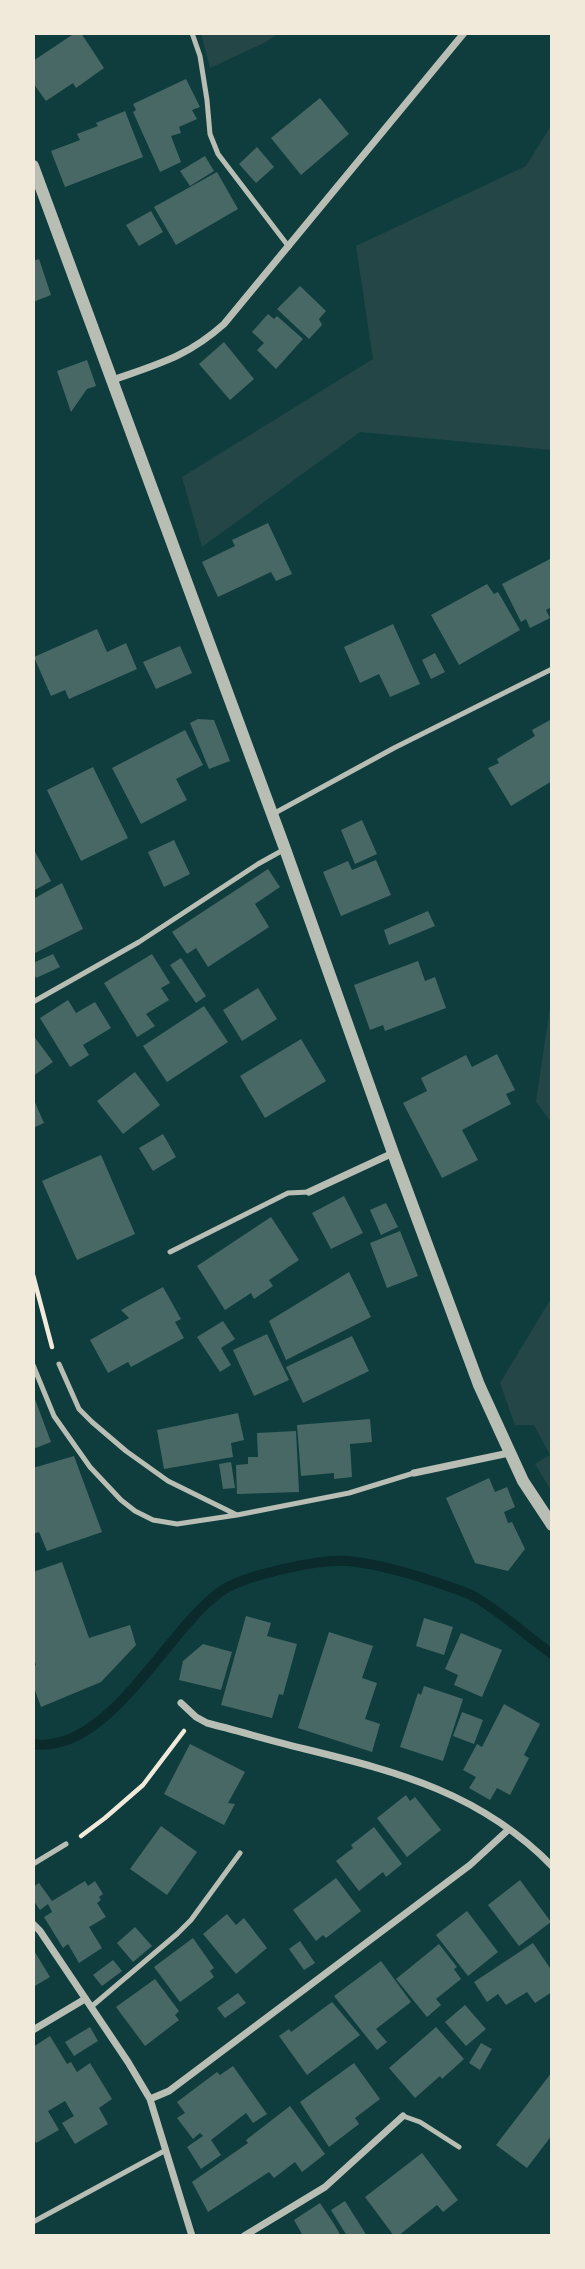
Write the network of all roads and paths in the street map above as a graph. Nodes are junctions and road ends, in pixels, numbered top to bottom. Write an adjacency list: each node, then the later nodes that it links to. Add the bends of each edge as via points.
1 (192, 33): 4 (lane, via 208,100 210,134 218,154)
2 (459, 35): 4 (street)
3 (33, 166): 5 (street)
4 (289, 247): 5 (street, via 208,338 174,358)
5 (113, 380): 7 (street)
6 (552, 669): 7 (lane)
7 (273, 814): 8 (street)
8 (285, 849): 9 (lane, via 139,942); 10 (street)
9 (33, 1002)
10 (393, 1153): 11 (street); 16 (street)
11 (309, 1192): 12 (lane, via 288,1193)
12 (170, 1252)
13 (33, 1275): 14 (path)
14 (59, 1364): 18 (lane, via 79,1409 118,1444 169,1481)
15 (33, 1365): 18 (lane, via 63,1431 106,1486 135,1511 177,1524)
16 (509, 1452): 17 (street); 19 (street)
17 (414, 1473): 18 (lane, via 349,1493)
18 (237, 1515)
19 (552, 1525)
20 (181, 1703): 21 (street)
21 (196, 1717): 22 (street, via 405,1776 462,1800); 23 (path, via 143,1785)
22 (508, 1830): 26 (street); 31 (street, via 470,1865 170,2091)
23 (66, 1844): 25 (lane)
24 (240, 1853): 29 (lane, via 191,1920)
25 (33, 1864)
26 (552, 1867)
27 (33, 1924): 28 (street)
28 (85, 1999): 29 (street); 30 (street)
29 (91, 2007): 31 (street)
30 (33, 2030)
31 (150, 2099): 34 (street)
32 (403, 2116): 33 (lane); 37 (street, via 325,2187)
33 (459, 2147)
34 (166, 2150): 35 (lane); 36 (street)
35 (33, 2222)
36 (192, 2236)
37 (244, 2236)

